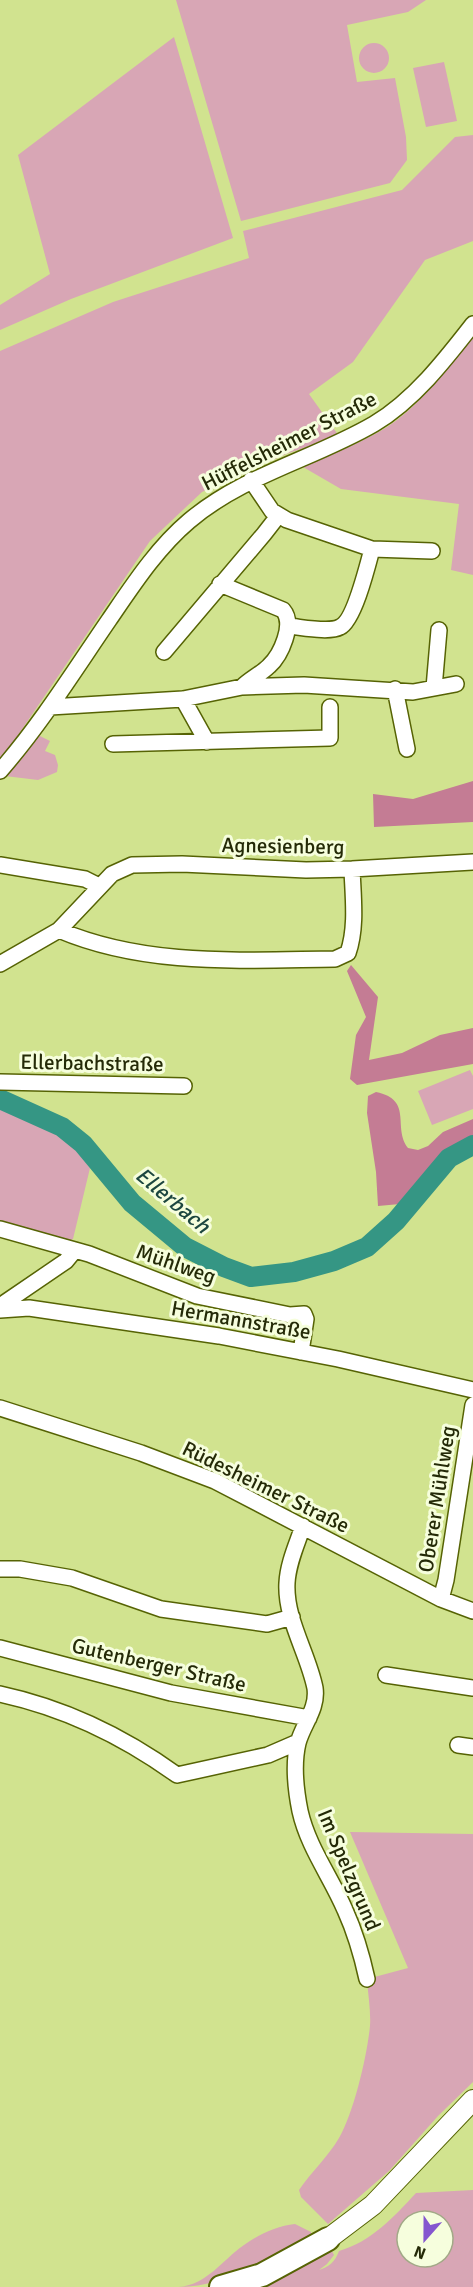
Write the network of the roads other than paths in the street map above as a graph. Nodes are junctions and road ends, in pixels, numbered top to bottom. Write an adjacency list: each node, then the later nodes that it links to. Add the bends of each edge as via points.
1 (473, 324): 2 (street, Hüffelsheimer Straße, via 398,408 347,438)
2 (250, 480): 3 (street); 15 (street, Hüffelsheimer Straße, via 190,520 162,547)
3 (278, 516): 4 (street); 6 (street)
4 (372, 549): 5 (street); 7 (street, via 344,625 329,629)
5 (432, 550)
6 (220, 584): 7 (street, via 283,610); 9 (street)
7 (288, 626): 11 (street, via 272,663)
8 (439, 630): 12 (street)
9 (164, 652)
10 (456, 684): 12 (street)
11 (242, 687): 13 (street); 14 (street)
12 (434, 688): 13 (street, via 413,692)
13 (394, 689): 19 (street)
14 (183, 699): 15 (street); 17 (street)
15 (50, 707): 20 (street, Hüffelsheimer Straße)
16 (330, 707): 17 (street, via 330,738)
17 (207, 742): 18 (street)
18 (113, 744)
19 (407, 749)
20 (0, 771)
21 (473, 862): 23 (street, Agnesienberg)
22 (0, 865): 24 (street, via 85,879)
23 (352, 870): 24 (street, Agnesienberg, via 142,864 122,868); 25 (street, via 352,941 348,953 335,959 167,957 125,951)
24 (99, 886): 25 (street, Agnesienberg)
25 (59, 930): 26 (street, Agnesienberg)
26 (0, 964)
27 (0, 1082): 28 (street, Ellerbachstraße)
28 (184, 1086)
29 (0, 1229): 30 (street, Mühlweg)
30 (75, 1250): 31 (street, Hermannstraße, via 58,1268); 32 (street, Mühlweg, via 197,1296 290,1315 304,1314)
31 (0, 1308): 32 (street, Hermannstraße, via 29,1308)
32 (301, 1352): 33 (street, Hermannstraße)
33 (473, 1390)
34 (473, 1405): 38 (street, Oberer Mühlweg)
35 (0, 1407): 36 (street, Rüdesheimer Straße, via 214,1481)
36 (303, 1526): 38 (street, Rüdesheimer Straße); 40 (street, Im Spelzgrund, via 287,1582)
37 (2, 1569): 40 (street, via 72,1578 161,1609 267,1624)
38 (441, 1599): 39 (street, Rüdesheimer Straße)
39 (473, 1611)
40 (292, 1617): 45 (street, Im Spelzgrund, via 315,1687 315,1703)
41 (0, 1648): 45 (street, Gutenberger Straße, via 171,1693)
42 (386, 1675): 43 (street)
43 (473, 1688)
44 (0, 1694): 46 (street, via 49,1706 105,1730 177,1775 268,1755)
45 (309, 1718): 46 (street, Im Spelzgrund)
46 (298, 1742): 47 (street, Im Spelzgrund, via 300,1812 351,1923)
47 (367, 1979)
48 (473, 2100): 49 (main road, via 373,2205)
49 (328, 2239): 50 (highway, via 262,2275)
50 (232, 2285)

